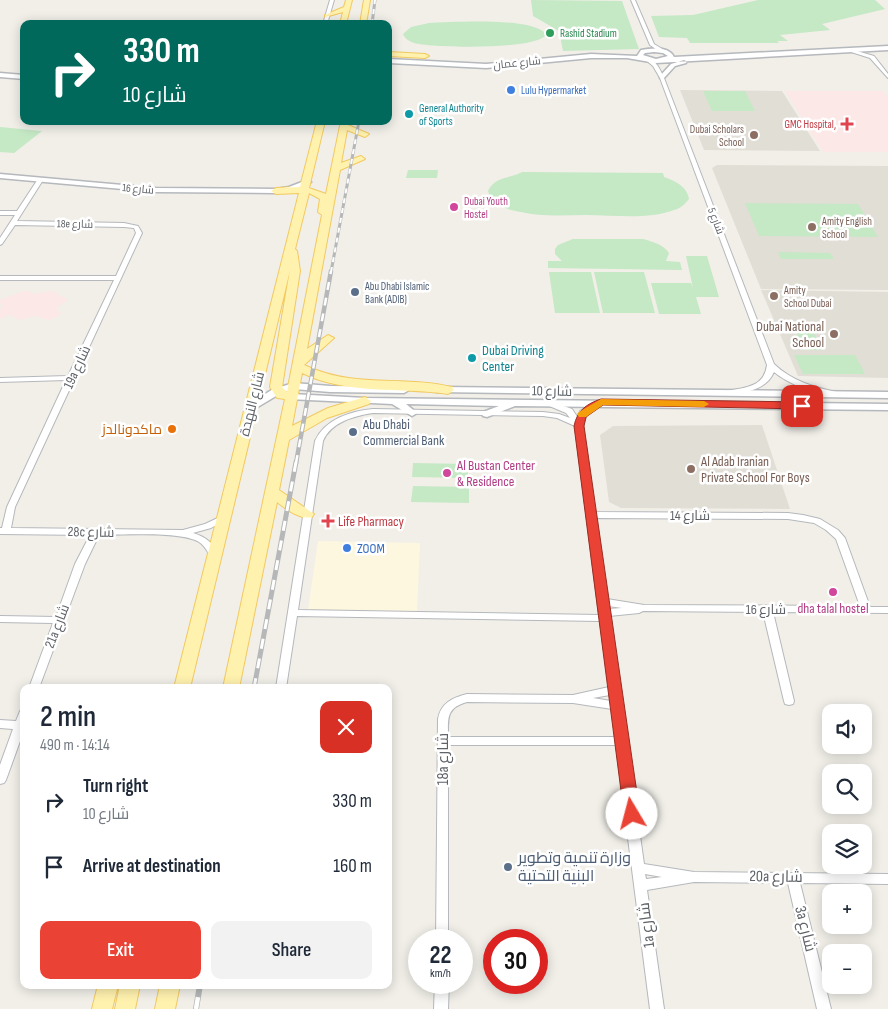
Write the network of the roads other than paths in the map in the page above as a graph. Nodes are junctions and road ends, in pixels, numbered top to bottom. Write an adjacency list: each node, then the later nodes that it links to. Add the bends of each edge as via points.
1 (332, 0): 6 (street)
2 (349, 0): 5 (main road)
3 (367, 0): 8 (main road)
4 (633, 0): 10 (street)
5 (347, 8): 6 (main road); 7 (main road)
6 (327, 17)
7 (344, 20)
8 (364, 20)
9 (888, 42): 17 (street)
10 (652, 45): 14 (street); 17 (street)
11 (877, 48): 12 (street); 13 (street); 19 (street)
12 (888, 48)
13 (850, 50): 18 (street); 19 (street)
14 (645, 51): 17 (street, شارع عمان); 20 (street, via 639,55); 21 (street, شارع عمان)
15 (392, 54): 16 (main road)
16 (425, 56)
17 (666, 56): 18 (street); 20 (street, شارع عمان); 26 (street)
18 (728, 56): 26 (street, via 677,63)
19 (872, 57): 24 (street)
20 (647, 59): 22 (street, شارع عمان, via 618,55 492,66); 26 (street, شارع 5)
21 (392, 60)
22 (392, 60)
23 (0, 75): 25 (street)
24 (888, 76)
25 (20, 77)
26 (662, 77): 48 (street, شارع 5)
27 (321, 125): 36 (main road, شارع النهدة)
28 (345, 125): 32 (main road)
29 (347, 125): 30 (main road)
30 (365, 134)
31 (361, 159): 32 (main road)
32 (336, 168): 43 (main road)
33 (0, 176): 34 (street, شارع 16)
34 (44, 180): 35 (street, شارع 16, via 170,191); 38 (street)
35 (276, 191): 36 (main road)
36 (305, 191): 42 (main road, شارع النهدة); 43 (main road, via 316,192 325,198 314,251)
37 (0, 213): 38 (street)
38 (18, 213): 39 (street)
39 (13, 224): 40 (street, 18e شارع, via 124,224); 41 (street)
40 (136, 227): 45 (street, 19a شارع, via 139,233)
41 (0, 243)
42 (291, 246): 52 (main road, via 295,271); 62 (main road, شارع النهدة)
43 (316, 266): 47 (main road)
44 (0, 277): 45 (street)
45 (119, 278): 50 (street, 19a شارع)
46 (328, 338): 47 (main road)
47 (298, 364): 51 (main road, via 320,378 337,383); 53 (main road)
48 (771, 365): 54 (street, via 771,374 765,382); 55 (street, شارع 5, via 798,386)
49 (0, 380): 50 (street)
50 (71, 380): 69 (street, 19a شارع)
51 (448, 390): 53 (street, شارع 10, via 308,387); 54 (street, شارع 10)
52 (277, 391): 53 (main road, via 281,395); 62 (street)
53 (297, 394): 57 (street, شارع 10); 67 (main road)
54 (730, 394): 55 (street, شارع 10)
55 (833, 394): 56 (street, شارع 10)
56 (888, 395)
57 (365, 401): 58 (street, شارع 10); 67 (main road, via 313,419)
58 (394, 401): 59 (street, شارع 10); 64 (street)
59 (515, 402): 60 (street, شارع 10); 65 (street)
60 (548, 402): 61 (street, شارع 10); 66 (street, via 568,410)
61 (601, 402): 63 (street, شارع 10); 66 (street, via 583,413)
62 (252, 406): 72 (main road, شارع النهدة)
63 (888, 407)
64 (412, 413): 65 (street); 70 (street, via 363,412 326,429 320,437)
65 (487, 414): 66 (street, via 551,414)
66 (579, 426): 71 (street, 1a شارع)
67 (283, 438): 68 (main road)
68 (271, 491): 70 (main road); 87 (main road)
69 (11, 507): 73 (street, 19a شارع); 74 (street, 19a شارع)
70 (307, 514): 82 (street)
71 (591, 515): 79 (street, شارع 14, via 788,516 820,521 836,533 843,546); 81 (street, 1a شارع)
72 (224, 518): 76 (street, 28c شارع); 77 (main road, شارع النهدة)
73 (0, 521)
74 (3, 531): 75 (street, 28c شارع)
75 (92, 532): 76 (street, 28c شارع); 84 (street, 21a شارع)
76 (181, 534): 77 (street, 28c شارع, via 200,538 212,548)
77 (214, 555): 86 (main road, شارع النهدة)
78 (767, 610): 79 (street, شارع 16); 81 (street, شارع 16, via 644,608); 91 (street)
79 (866, 610): 80 (street, شارع 16)
80 (888, 610)
81 (604, 611): 82 (street, شارع 16, via 424,617); 89 (street, 1a شارع)
82 (293, 613): 88 (street)
83 (0, 619): 84 (street)
84 (60, 620): 85 (street, 21a شارع)
85 (36, 684)
86 (183, 684)
87 (232, 684)
88 (282, 684)
89 (615, 690): 90 (street, 18a شارع); 92 (street, 1a شارع)
90 (573, 699): 92 (street, 18a شارع); 96 (street, 18a شارع, via 460,700 444,713)
91 (790, 701)
92 (617, 706): 97 (street, 1a شارع)
93 (20, 720): 94 (street)
94 (0, 724)
95 (20, 725): 98 (street)
96 (443, 741): 97 (street); 104 (street, 18a شارع)
97 (622, 741): 99 (street, 1a شارع)
98 (0, 780)
99 (640, 868): 100 (street, 20a شارع); 103 (street, 1a شارع)
100 (694, 877): 101 (street, 20a شارع); 103 (street, 20a شارع)
101 (793, 878): 102 (street, 20a شارع); 114 (street, 3a شارع)
102 (888, 879)
103 (642, 885): 113 (street, 1a شارع)
104 (442, 929)
105 (107, 989): 109 (main road)
106 (129, 989): 110 (main road)
107 (169, 989): 111 (main road)
108 (442, 994): 112 (street)
109 (102, 1009)
110 (125, 1009)
111 (165, 1009)
112 (441, 1009)
113 (657, 1009)
114 (824, 1009)

